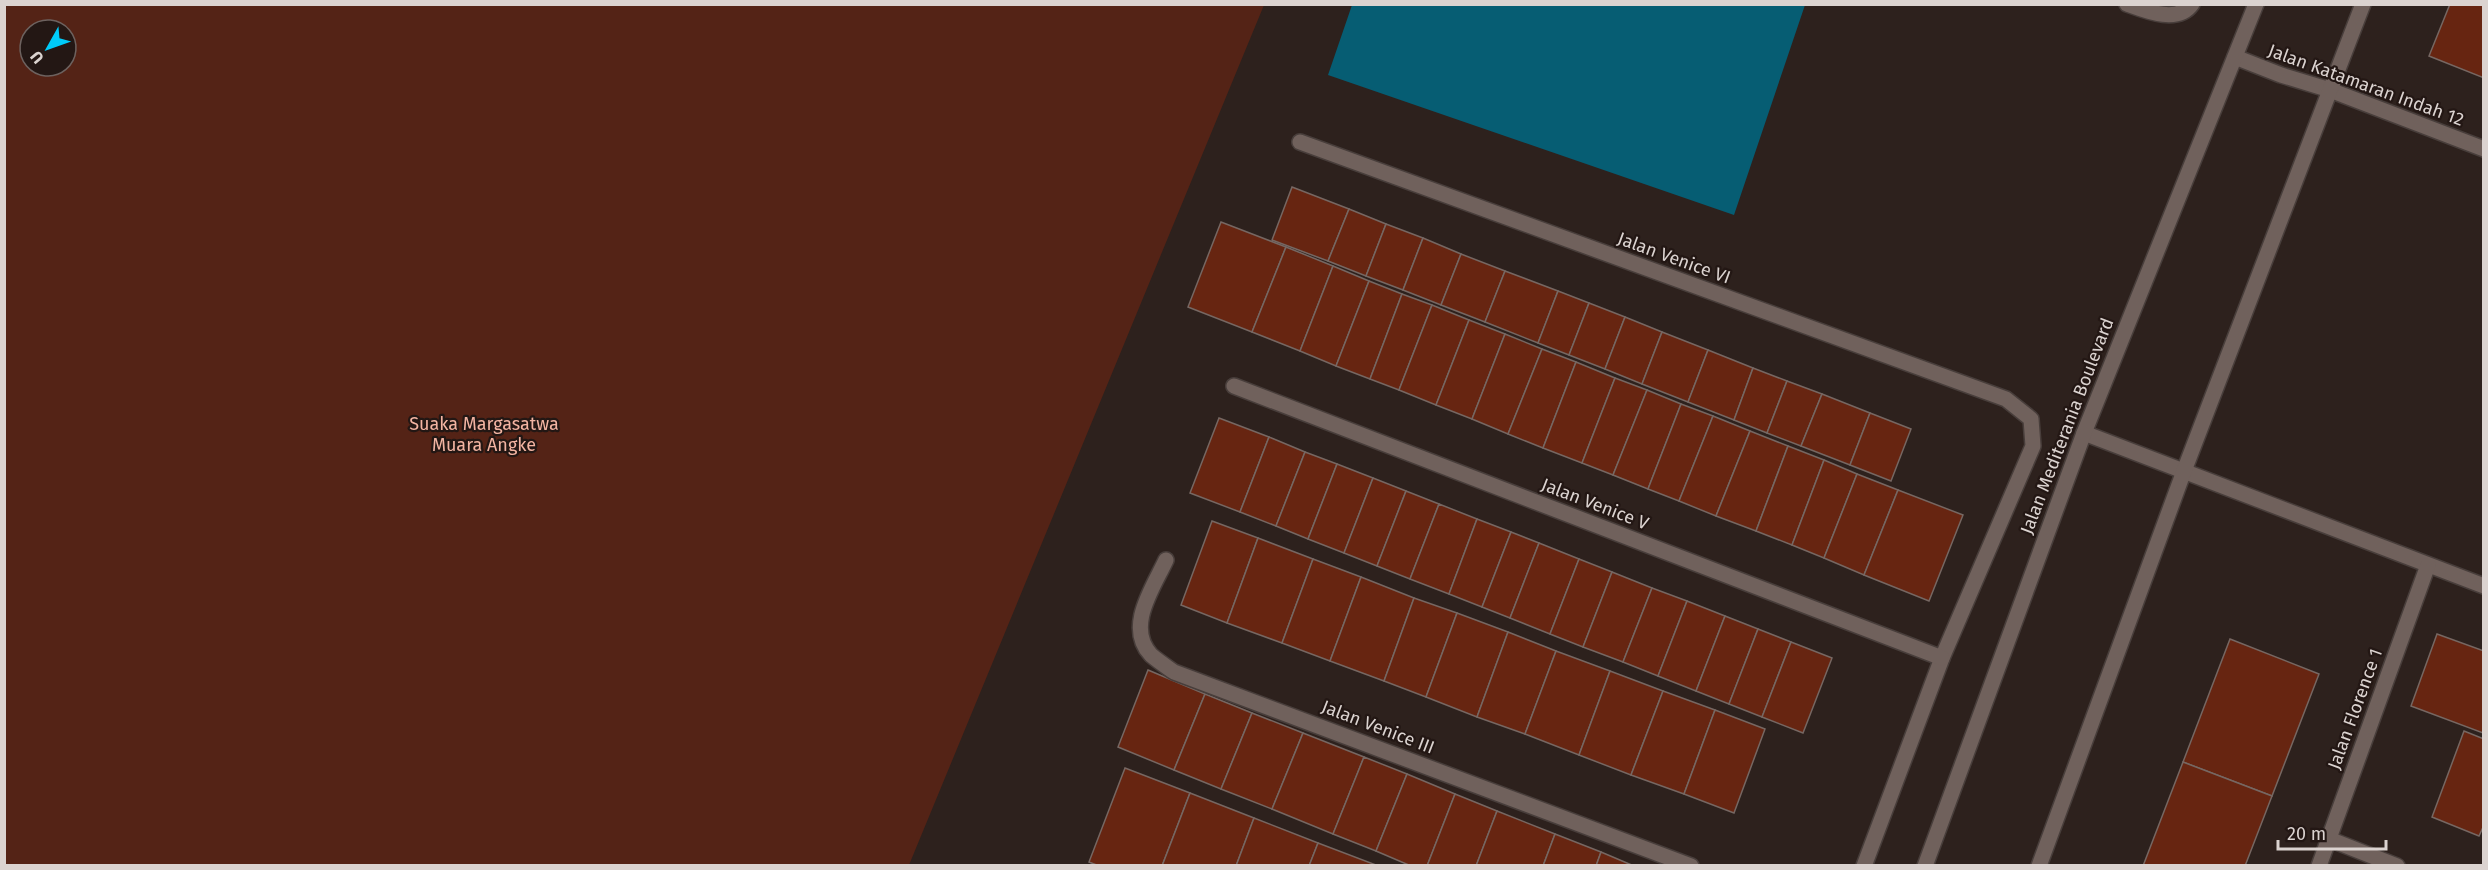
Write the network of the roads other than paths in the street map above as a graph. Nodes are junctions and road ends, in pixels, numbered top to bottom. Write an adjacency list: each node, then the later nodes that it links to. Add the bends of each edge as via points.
1 (2127, 4): 2 (street, via 2178,15)
2 (2192, 4)
3 (2256, 4): 5 (street, Jalan Mediterania Boulevard)
4 (2363, 4): 6 (street)
5 (2235, 57): 6 (street, Jalan Katamaran Indah 12); 10 (street, Jalan Mediterania Boulevard)
6 (2330, 90): 8 (street, Jalan Katamaran Indah 12); 11 (street)
7 (1300, 142): 15 (street, Jalan Venice VI, via 2006,399 2031,419 2032,446)
8 (2484, 149)
9 (1234, 386): 15 (street, Jalan Venice V)
10 (2084, 433): 11 (street); 19 (street, Jalan Mediterania Boulevard)
11 (2184, 471): 13 (street); 20 (street)
12 (1166, 560): 17 (street, Jalan Venice III, via 1141,613 1141,638 1151,655 1174,672)
13 (2428, 565): 14 (street); 16 (street, Jalan Florence 1)
14 (2484, 586)
15 (1942, 658): 18 (street)
16 (2329, 839): 21 (street, Jalan Florence 1); 22 (street)
17 (1692, 866)
18 (1864, 866)
19 (1925, 866)
20 (2039, 866)
21 (2319, 866)
22 (2397, 866)

